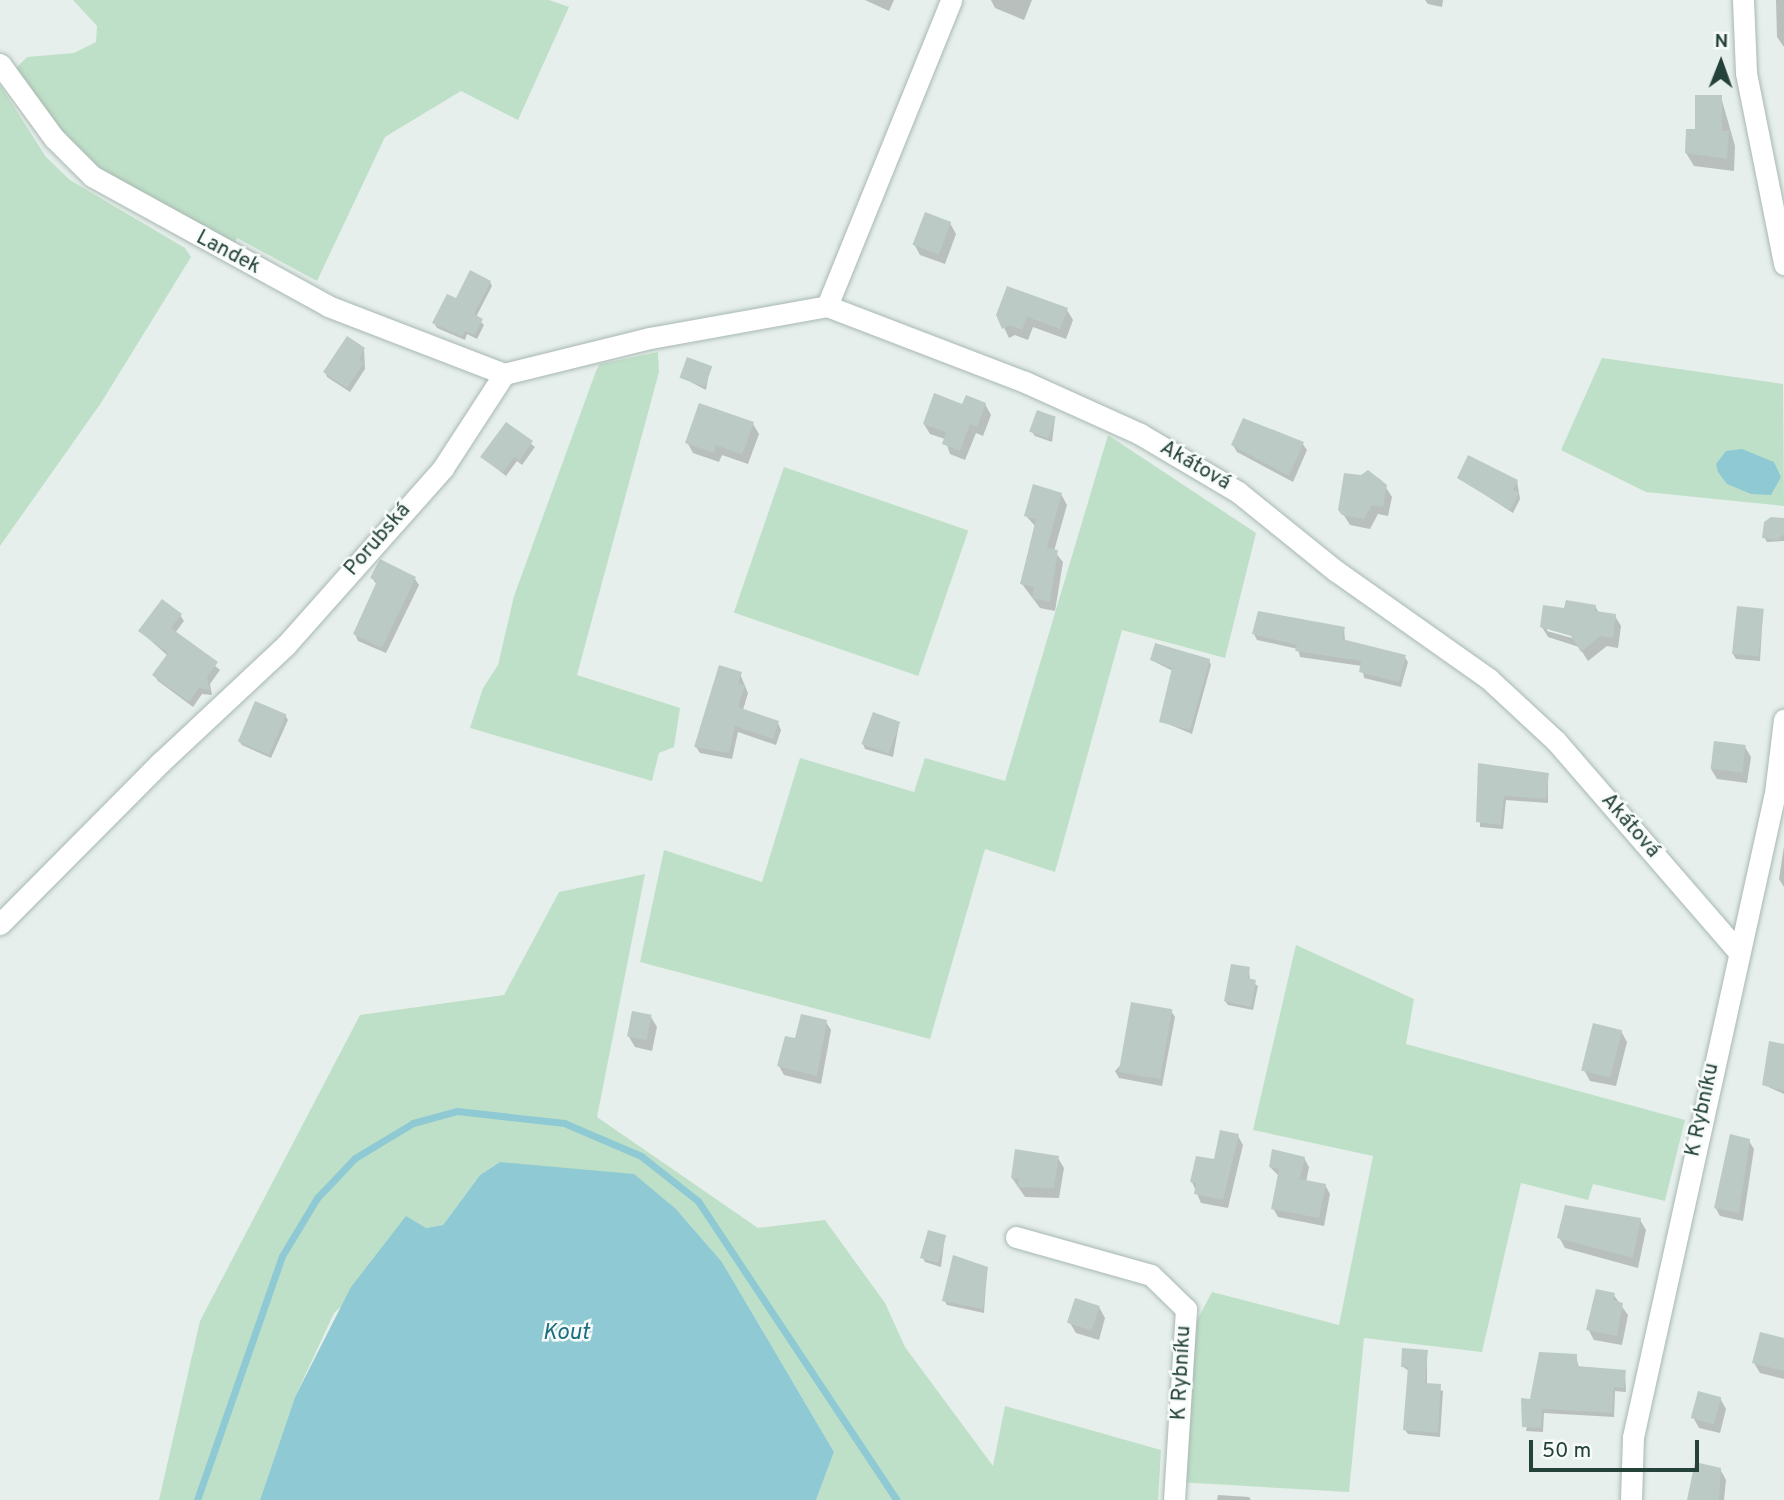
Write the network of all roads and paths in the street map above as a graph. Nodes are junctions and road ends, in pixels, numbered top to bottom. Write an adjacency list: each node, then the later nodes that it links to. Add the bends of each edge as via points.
1 (951, 0): 5 (street)
2 (1743, 0): 4 (street, via 1746,73)
3 (0, 64): 6 (street, Landek, via 54,138 92,176 328,306)
4 (1784, 264)
5 (827, 306): 6 (street, via 650,338); 9 (street, Akátová, via 1025,382 1140,434 1238,492 1336,571 1499,687 1556,741)
6 (504, 374): 8 (street, Porubská, via 443,468 286,646 161,762)
7 (1784, 720): 9 (street, K Rybníku, via 1775,793)
8 (0, 924)
9 (1738, 951): 12 (street, K Rybníku, via 1633,1437)
10 (1016, 1237): 11 (street, K Rybníku, via 1151,1275 1186,1309)
11 (1174, 1500)
12 (1631, 1500)

